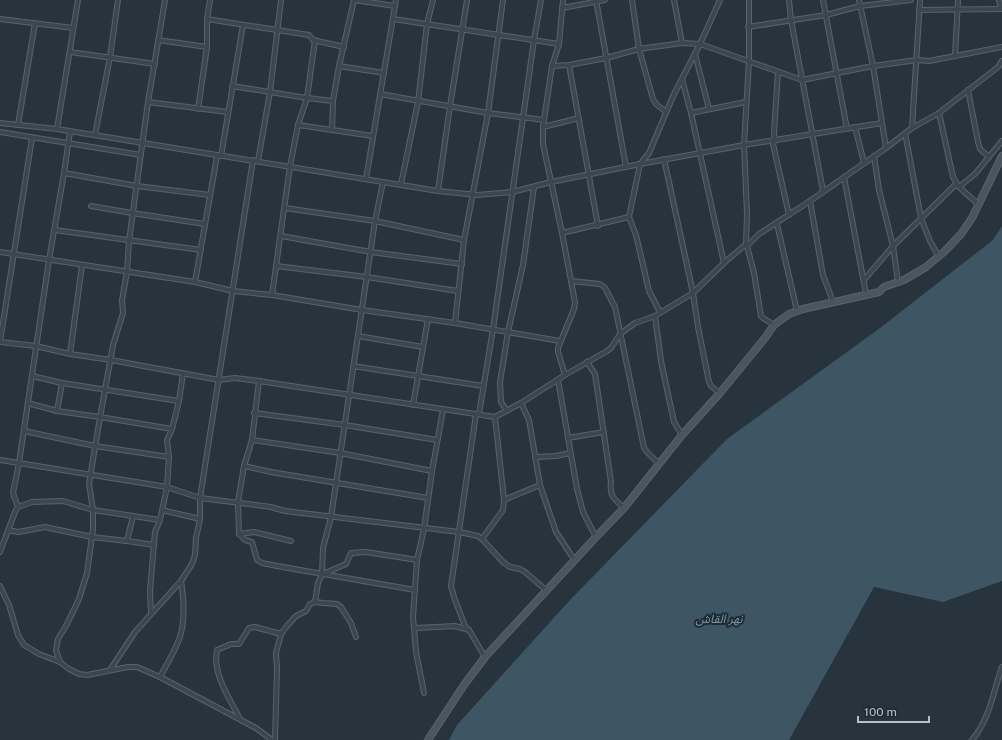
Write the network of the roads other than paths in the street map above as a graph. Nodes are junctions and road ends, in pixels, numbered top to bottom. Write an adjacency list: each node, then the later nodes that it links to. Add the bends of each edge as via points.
1 (78, 0): 41 (street)
2 (118, 0): 58 (street)
3 (165, 0): 45 (street)
4 (210, 0): 35 (street)
5 (281, 0): 43 (street)
6 (354, 0): 26 (street); 52 (street)
7 (396, 0): 26 (street)
8 (433, 0): 38 (street)
9 (467, 0): 42 (street)
10 (503, 0): 44 (street)
11 (542, 0): 47 (street)
12 (564, 0): 28 (street)
13 (605, 0): 25 (street)
14 (632, 0): 54 (street)
15 (674, 0): 48 (street)
16 (720, 0): 50 (street)
17 (748, 0): 40 (street)
18 (789, 0): 36 (street)
19 (823, 0): 32 (street)
20 (859, 0): 27 (street)
21 (911, 0): 27 (street)
22 (920, 0): 30 (street)
23 (958, 0): 31 (street)
24 (999, 0): 29 (street)
25 (596, 1): 28 (street); 59 (street)
26 (395, 6): 34 (street)
27 (860, 6): 32 (street); 67 (street)
28 (562, 8): 49 (street)
29 (1001, 9): 31 (street)
30 (919, 10): 31 (street); 60 (street)
31 (957, 10): 57 (street)
32 (826, 15): 36 (street); 70 (street)
33 (0, 19): 37 (street)
34 (393, 19): 38 (street); 69 (street)
35 (207, 20): 39 (street); 51 (street)
36 (791, 20): 40 (street); 72 (street)
37 (34, 23): 41 (street); 95 (street)
38 (427, 24): 42 (street); 80 (street)
39 (243, 25): 43 (street); 73 (street)
40 (748, 27): 62 (street)
41 (73, 28): 55 (street)
42 (462, 29): 44 (street); 82 (street)
43 (276, 30): 46 (street, via 309,35); 75 (street)
44 (497, 35): 47 (street); 87 (street)
45 (158, 40): 51 (street); 63 (street)
46 (315, 40): 52 (street); 77 (street)
47 (534, 40): 49 (street); 90 (street)
48 (682, 43): 50 (street); 54 (street)
49 (559, 44): 66 (street)
50 (700, 44): 56 (street); 62 (street)
51 (207, 47): 83 (street)
52 (344, 47): 65 (street)
53 (1002, 47): 57 (street)
54 (640, 49): 59 (street); 86 (street, via 654,101)
55 (70, 52): 58 (street); 100 (street)
56 (695, 54): 71 (street); 84 (street)
57 (955, 56): 60 (street)
58 (110, 57): 63 (street); 107 (street)
59 (606, 58): 64 (street); 128 (street)
60 (917, 60): 67 (street); 99 (street)
61 (1002, 61): 74 (street)
62 (749, 62): 68 (street); 81 (street)
63 (155, 64): 79 (street)
64 (569, 65): 66 (street); 91 (street)
65 (339, 66): 69 (street); 78 (street)
66 (552, 66): 92 (street)
67 (873, 66): 70 (street); 94 (street)
68 (778, 72): 72 (street); 110 (street, via 774,133)
69 (384, 73): 76 (street)
70 (836, 74): 72 (street); 101 (street)
71 (682, 79): 86 (street); 88 (street)
72 (802, 80): 106 (street)
73 (232, 86): 75 (street); 85 (street)
74 (968, 90): 89 (street); 121 (street, via 980,149)
75 (270, 92): 77 (street); 124 (street)
76 (380, 94): 80 (street); 108 (street)
77 (307, 98): 78 (street); 96 (street)
78 (333, 100): 102 (street)
79 (148, 102): 83 (street); 112 (street)
80 (418, 102): 82 (street); 135 (street)
81 (746, 102): 84 (street); 114 (street)
82 (450, 106): 87 (street); 139 (street)
83 (198, 108): 85 (street)
84 (709, 109): 88 (street)
85 (227, 112): 118 (street)
86 (666, 112): 126 (street, via 649,153)
87 (488, 113): 90 (street); 143 (street)
88 (691, 113): 116 (street)
89 (939, 113): 99 (street); 138 (street, via 952,172)
90 (523, 118): 92 (street); 141 (street)
91 (579, 118): 97 (street); 130 (street)
92 (544, 120): 97 (street)
93 (0, 123): 95 (street)
94 (882, 123): 98 (street); 115 (street)
95 (18, 125): 100 (street)
96 (298, 125): 102 (street); 127 (street)
97 (543, 127): 134 (street, via 543,144)
98 (855, 127): 101 (street); 125 (street)
99 (912, 128): 105 (street)
100 (57, 129): 104 (street)
101 (847, 129): 106 (street)
102 (332, 130): 108 (street)
103 (0, 132): 109 (street)
104 (70, 132): 107 (street); 113 (street)
105 (905, 133): 115 (street); 151 (street)
106 (813, 134): 110 (street); 140 (street)
107 (95, 135): 112 (street)
108 (373, 136): 132 (street)
109 (32, 138): 113 (street); 166 (street)
110 (776, 140): 114 (street); 149 (street, via 773,144)
111 (1002, 141): 121 (street)
112 (142, 142): 117 (street); 118 (street)
113 (69, 143): 117 (street); 129 (street)
114 (744, 145): 116 (street); 161 (street)
115 (886, 148): 119 (street)
116 (700, 153): 122 (street); 169 (street)
117 (141, 155): 136 (street)
118 (219, 156): 123 (street); 142 (street)
119 (874, 156): 125 (street); 162 (street, via 879,190)
120 (1002, 156): 145 (main road)
121 (989, 157): 138 (street, via 975,174)
122 (664, 159): 126 (street); 181 (street)
123 (253, 160): 124 (street); 179 (street)
124 (258, 161): 127 (street)
125 (864, 163): 131 (street)
126 (640, 164): 128 (street); 150 (street)
127 (290, 166): 132 (street); 147 (street)
128 (626, 167): 130 (street)
129 (64, 173): 136 (street); 156 (street)
130 (589, 174): 134 (street); 155 (street)
131 (844, 177): 140 (street); 175 (street)
132 (366, 179): 133 (street)
133 (382, 182): 135 (street); 152 (street)
134 (551, 182): 137 (street); 157 (street)
135 (401, 184): 139 (street)
136 (137, 186): 142 (street); 148 (street)
137 (534, 187): 141 (street); 193 (street, via 523,265)
138 (959, 187): 145 (street); 151 (street, via 955,185)
139 (438, 191): 143 (street)
140 (823, 191): 144 (street)
141 (512, 192): 143 (street); 192 (street)
142 (210, 195): 153 (street)
143 (473, 195): 159 (street)
144 (810, 201): 149 (street); 184 (street, via 823,275)
145 (979, 205): 167 (main road, via 970,223)
146 (92, 206): 148 (street)
147 (285, 208): 152 (street); 158 (street)
148 (132, 213): 153 (street); 160 (street)
149 (789, 215): 154 (street)
150 (629, 218): 155 (street); 187 (street, via 636,235 648,291)
151 (921, 218): 162 (street); 167 (street)
152 (375, 221): 159 (street); 165 (street)
153 (205, 224): 163 (street)
154 (777, 224): 161 (street); 186 (street)
155 (598, 226): 157 (street)
156 (55, 230): 160 (street); 168 (street)
157 (562, 233): 177 (street)
158 (281, 236): 165 (street); 172 (street)
159 (464, 240): 170 (street)
160 (128, 241): 163 (street); 173 (street)
161 (746, 245): 169 (street); 191 (street, via 762,317)
162 (893, 246): 175 (street); 178 (street)
163 (201, 250): 176 (street)
164 (0, 252): 166 (street)
165 (371, 252): 170 (street); 174 (street)
166 (14, 254): 168 (street); 197 (street)
167 (939, 256): 178 (main road, via 926,267)
168 (49, 260): 171 (street); 198 (street)
169 (724, 263): 181 (street)
170 (462, 264): 180 (street)
171 (82, 265): 173 (street); 200 (street)
172 (276, 266): 174 (street); 183 (street)
173 (127, 272): 176 (street); 201 (street, via 122,300 123,313)
174 (367, 277): 180 (street); 185 (street)
175 (864, 280): 182 (street)
176 (195, 282): 179 (street)
177 (571, 282): 194 (street, via 597,283 603,286 617,312); 196 (street, via 575,306)
178 (898, 282): 182 (main road, via 884,287 879,292)
179 (232, 291): 183 (street); 208 (street)
180 (458, 291): 190 (street)
181 (693, 293): 187 (street); 214 (street, via 709,382)
182 (866, 294): 184 (main road)
183 (272, 295): 185 (street)
184 (833, 302): 186 (main road)
185 (362, 310): 189 (street); 195 (street)
186 (797, 311): 191 (main road)
187 (660, 312): 188 (street)
188 (655, 316): 194 (street, via 635,323); 231 (street, via 661,361 674,422)
189 (428, 319): 190 (street); 199 (street)
190 (455, 323): 192 (street)
191 (774, 325): 214 (main road)
192 (493, 329): 193 (street); 212 (street)
193 (508, 332): 196 (street); 222 (street, via 500,382 501,402)
194 (620, 334): 202 (street, via 611,348); 242 (street, via 644,448)
195 (358, 336): 199 (street); 203 (street)
196 (560, 341): 205 (street, via 558,352)
197 (0, 342): 198 (street)
198 (36, 346): 200 (street); 206 (street)
199 (423, 347): 207 (street)
200 (70, 354): 201 (street)
201 (111, 360): 204 (street); 213 (street)
202 (587, 362): 205 (street); 230 (street, via 595,374)
203 (353, 366): 207 (street); 215 (street)
204 (183, 373): 208 (street); 216 (street)
205 (565, 374): 209 (street)
206 (32, 376): 211 (street); 217 (street)
207 (418, 376): 212 (street); 219 (street)
208 (219, 380): 210 (street, via 235,378); 249 (street)
209 (558, 380): 218 (street); 232 (street)
210 (259, 381): 215 (street); 223 (street)
211 (62, 383): 213 (street); 221 (street)
212 (483, 386): 224 (street)
213 (105, 390): 216 (street); 225 (street)
214 (720, 393): 231 (main road)
215 (349, 395): 219 (street); 227 (street)
216 (179, 401): 228 (street)
217 (28, 403): 221 (street); 229 (street)
218 (521, 403): 222 (street); 239 (street, via 529,420)
219 (413, 406): 220 (street)
220 (443, 410): 224 (street); 234 (street)
221 (57, 411): 225 (street)
222 (507, 411): 226 (street)
223 (254, 413): 227 (street); 233 (street)
224 (477, 414): 226 (street); 263 (street)
225 (100, 417): 228 (street); 235 (street)
226 (495, 417): 251 (street)
227 (345, 425): 234 (street); 236 (street)
228 (172, 429): 238 (street, via 167,440)
229 (24, 431): 235 (street); 241 (street)
230 (604, 432): 232 (street); 254 (street, via 610,490 613,498)
231 (682, 435): 242 (main road)
232 (568, 438): 237 (street)
233 (252, 440): 236 (street); 243 (street)
234 (438, 440): 244 (street)
235 (96, 446): 238 (street); 245 (street)
236 (340, 453): 244 (street); 246 (street)
237 (570, 453): 239 (street); 266 (street, via 582,510)
238 (169, 457): 248 (street)
239 (535, 457): 247 (street)
240 (0, 460): 241 (street)
241 (19, 463): 245 (street); 253 (street, via 13,493)
242 (659, 464): 254 (main road)
243 (244, 466): 246 (street); 252 (street)
244 (432, 471): 250 (street)
245 (90, 475): 248 (street); 255 (street)
246 (335, 482): 250 (street); 258 (street)
247 (540, 485): 251 (street); 273 (street, via 556,532)
248 (167, 487): 249 (street); 256 (street)
249 (200, 498): 252 (street); 259 (street)
250 (428, 498): 261 (street)
251 (504, 500): 267 (street, via 503,510)
252 (238, 502): 258 (street); 264 (street)
253 (18, 507): 255 (street, via 38,501 57,500); 262 (street)
254 (624, 508): 266 (main road)
255 (92, 510): 257 (street); 265 (street)
256 (162, 510): 259 (street); 260 (street)
257 (133, 516): 260 (street); 268 (street)
258 (330, 517): 261 (street); 274 (street, via 323,548)
259 (200, 518): 275 (street, via 195,555)
260 (160, 520): 270 (street, via 155,532)
261 (424, 529): 263 (street); 272 (street)
262 (8, 530): 265 (street, via 18,532 44,527); 271 (street)
263 (459, 532): 267 (street); 282 (street, via 451,586 460,614)
264 (239, 534): 269 (street, via 254,532); 274 (street, via 252,542 259,562)
265 (92, 537): 268 (street); 286 (street, via 84,585 58,639 56,650)
266 (596, 537): 273 (main road)
267 (482, 538): 278 (street, via 503,562 520,569)
268 (127, 541): 270 (street)
269 (291, 541)
270 (154, 546): 280 (street, via 150,591)
271 (0, 552)
272 (417, 560): 274 (street, via 366,552 351,553 346,564); 277 (street)
273 (575, 561): 278 (main road)
274 (322, 574): 277 (street); 279 (street)
275 (180, 581): 280 (street); 289 (street, via 183,600 182,629)
276 (0, 586): 286 (street, via 24,645)
277 (415, 590): 281 (street)
278 (546, 590): 285 (main road)
279 (315, 602): 283 (street, via 296,616); 284 (street, via 337,604 342,607)
280 (151, 614): 288 (street)
281 (414, 626): 282 (street, via 456,626); 290 (street)
282 (469, 630): 285 (street)
283 (281, 634): 291 (street, via 255,626 249,628 239,644 231,644 217,650 219,676); 292 (street, via 276,653)
284 (356, 637)
285 (485, 657): 293 (main road)
286 (60, 662): 288 (street, via 79,674 87,675)
287 (1002, 667): 294 (street, via 986,719)
288 (110, 670): 289 (street, via 137,667)
289 (160, 676): 291 (street)
290 (424, 693)
291 (241, 719): 292 (street)
292 (274, 740)
293 (428, 740)
294 (972, 740)

